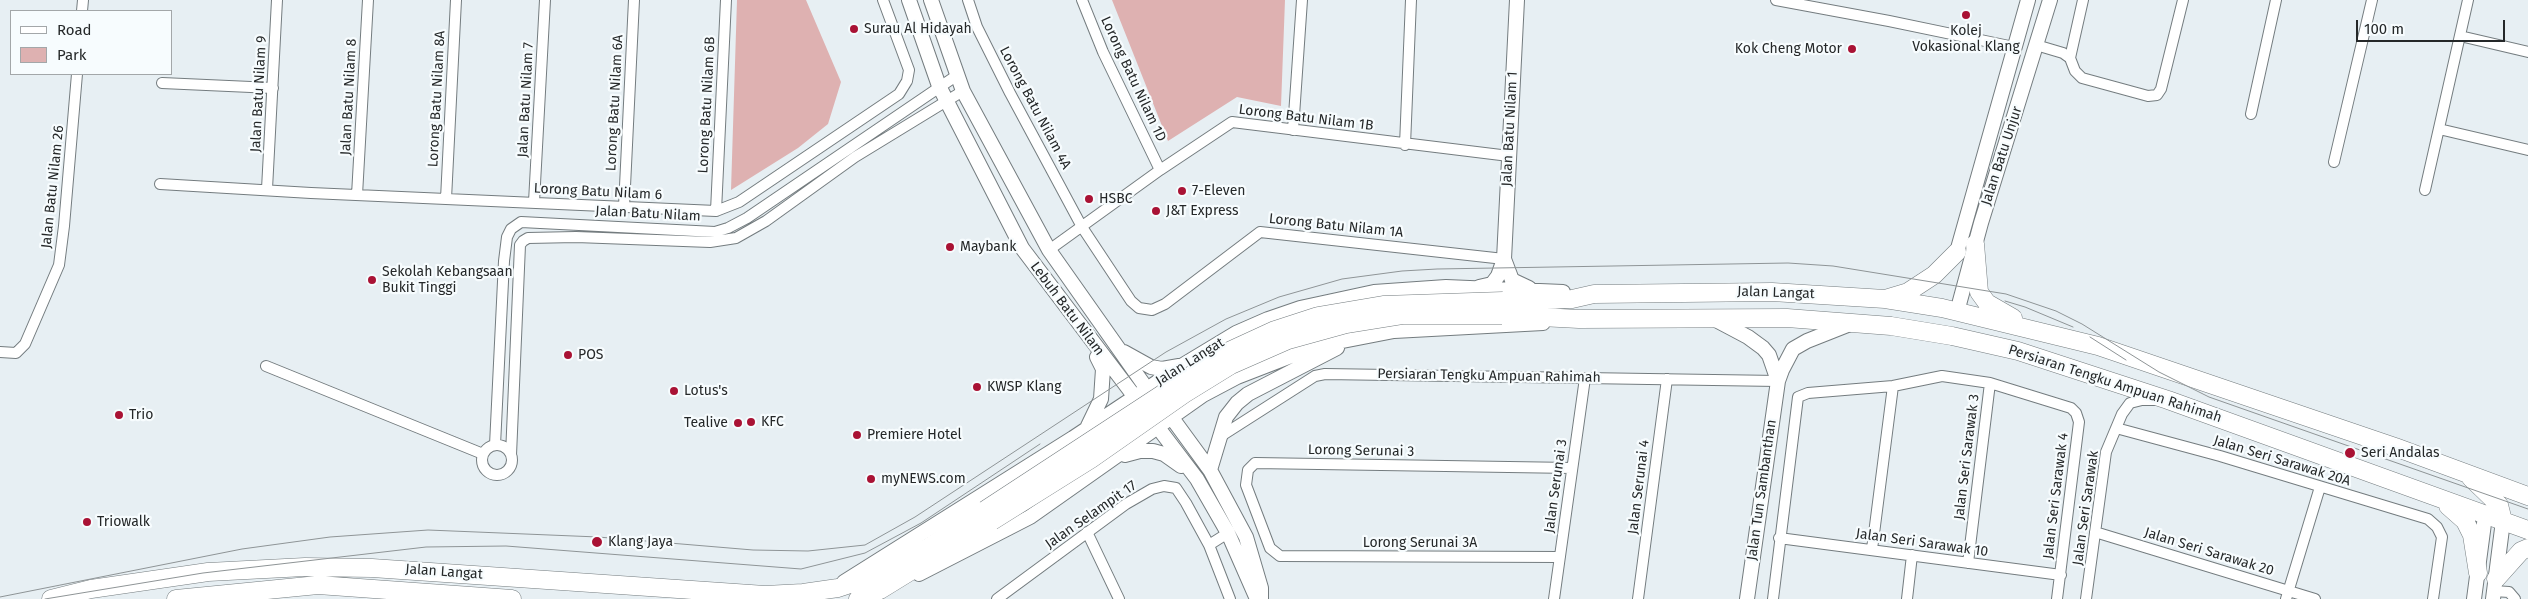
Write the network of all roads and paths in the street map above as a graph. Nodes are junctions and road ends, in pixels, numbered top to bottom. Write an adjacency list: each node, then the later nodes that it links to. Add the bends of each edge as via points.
1 (277, 0): 32 (street, Jalan Batu Nilam 9)
2 (368, 0): 48 (street, Jalan Batu Nilam 8)
3 (456, 0): 49 (street, Lorong Batu Nilam 8A)
4 (545, 0): 50 (street, Jalan Batu Nilam 7)
5 (634, 0): 51 (street, Lorong Batu Nilam 6A)
6 (726, 0): 52 (street, Lorong Batu Nilam 6B)
7 (883, 0): 42 (street, Lorong Batu Nilam 6, via 909,70 907,81 899,94)
8 (909, 0): 31 (main road, Lebuh Batu Nilam)
9 (931, 0): 29 (main road, Lebuh Batu Nilam)
10 (968, 0): 53 (street, Lorong Batu Nilam 4A, via 977,27 1010,94)
11 (1082, 0): 44 (street, Lorong Batu Nilam 1D, via 1103,52)
12 (1302, 0): 37 (street)
13 (1411, 0): 38 (street)
14 (1517, 0): 40 (main road, Jalan Batu Nilam 1)
15 (1776, 0): 25 (street)
16 (2028, 0): 25 (main road, Jalan Batu Unjur)
17 (2050, 0): 24 (main road, Jalan Batu Unjur)
18 (2083, 0): 27 (street)
19 (2183, 0): 27 (street, via 2157,95 2148,96 2082,78)
20 (2276, 0): 35 (street)
21 (2372, 0): 41 (street)
22 (2468, 0): 23 (street)
23 (2460, 36): 26 (street); 36 (street)
24 (2036, 45): 27 (street); 56 (main road, Jalan Batu Unjur)
25 (2014, 47): 58 (main road, Jalan Batu Unjur)
26 (2528, 52)
27 (2070, 58)
28 (77, 75): 76 (street, Jalan Batu Nilam 26, via 59,264 25,344 16,353)
29 (956, 76): 31 (street, Jalan Batu Nilam); 33 (main road, Lebuh Batu Nilam)
30 (162, 83): 32 (street)
31 (939, 86): 34 (main road, Lebuh Batu Nilam); 43 (street, Jalan Batu Nilam)
32 (273, 88): 46 (street, Jalan Batu Nilam 9)
33 (963, 91): 34 (street, Jalan Batu Nilam); 57 (main road, Lebuh Batu Nilam)
34 (947, 102): 55 (street, Jalan Batu Nilam, via 855,157 766,221 736,238 710,242 560,237); 72 (main road, Lebuh Batu Nilam, via 1022,248)
35 (2251, 114)
36 (2439, 129): 39 (street); 47 (street)
37 (1293, 130): 38 (street, Lorong Batu Nilam 1B); 44 (street, Lorong Batu Nilam 1B, via 1232,122)
38 (1405, 145): 40 (street, Lorong Batu Nilam 1B)
39 (2528, 150)
40 (1509, 156): 59 (main road, Jalan Batu Nilam 1)
41 (2334, 162)
42 (797, 164): 43 (street); 52 (street, Lorong Batu Nilam 6, via 739,202)
43 (817, 170): 54 (street, Jalan Batu Nilam, via 747,218 715,232 528,222 521,222)
44 (1160, 170): 53 (street, Lorong Batu Nilam 1B)
45 (160, 184): 46 (street, Lorong Batu Nilam 6)
46 (267, 189): 48 (street, Lorong Batu Nilam 6)
47 (2426, 190)
48 (357, 195): 49 (street, Lorong Batu Nilam 6)
49 (446, 199): 50 (street, Lorong Batu Nilam 6)
50 (534, 202): 51 (street, Lorong Batu Nilam 6)
51 (624, 207): 52 (street, Lorong Batu Nilam 6)
52 (716, 211)
53 (1082, 227): 57 (street, Lorong Batu Nilam 1B); 59 (street, Lorong Batu Nilam 1A, via 1131,301 1139,308 1152,310 1165,304 1260,232)
54 (511, 229): 55 (street); 94 (street, via 504,261)
55 (523, 241): 96 (street, via 520,245)
56 (1975, 244): 65 (main road, Jalan Batu Unjur); 70 (highway, via 1979,292 1987,303)
57 (1049, 250): 75 (main road, Lebuh Batu Nilam)
58 (1957, 252): 63 (highway, via 1908,292)
59 (1504, 259): 60 (main road, via 1492,284); 61 (main road, via 1512,280)
60 (1473, 288): 61 (main road, Jalan Langat); 74 (main road, Jalan Langat, via 1374,292 1308,306 1268,319)
61 (1534, 290): 62 (main road, Jalan Langat)
62 (1594, 294): 63 (highway, Jalan Langat, via 1772,292); 64 (highway, Jalan Langat)
63 (1885, 298): 65 (highway, Jalan Langat)
64 (1503, 308): 68 (highway, Jalan Langat); 108 (highway, Jalan Langat, bridge, via 1402,315 1338,326 1288,340 1231,365 1091,459)
65 (1958, 312): 70 (highway, Persiaran Tengku Ampuan Rahimah); 71 (highway)
66 (1685, 318): 67 (highway, Persiaran Tengku Ampuan Rahimah); 68 (highway, Jalan Langat)
67 (1712, 318): 69 (highway, Persiaran Tengku Ampuan Rahimah); 82 (main road, Jalan Tun Sambanthan, via 1764,348)
68 (1578, 319): 73 (main road, Jalan Langat, via 1501,327 1394,331)
69 (1855, 322): 71 (highway, Persiaran Tengku Ampuan Rahimah); 82 (main road, Jalan Tun Sambanthan, via 1807,340 1793,349)
70 (2039, 330): 100 (highway, Persiaran Tengku Ampuan Rahimah, via 2098,346)
71 (1952, 336): 87 (highway, Persiaran Tengku Ampuan Rahimah, via 2018,351)
72 (1088, 338): 86 (main road, Lebuh Batu Nilam); 89 (main road, via 1103,369 1103,378 1101,399)
73 (1358, 338): 79 (main road, Jalan Langat, via 1317,346); 93 (main road, via 1248,394 1226,417)
74 (1217, 344): 77 (main road, Jalan Langat); 79 (main road, via 1198,368 1201,378 1211,385)
75 (1119, 349): 77 (main road, via 1151,367 1162,369); 85 (main road, Lebuh Batu Nilam)
76 (0, 352)
77 (1183, 365): 85 (main road, Jalan Langat)
78 (266, 366): 95 (street)
79 (1238, 377): 88 (main road, Jalan Langat, via 1203,395)
80 (1584, 378): 81 (street, Persiaran Tengku Ampuan Rahimah); 93 (street, Persiaran Tengku Ampuan Rahimah, via 1338,373 1315,376); 98 (street, Jalan Serunai 3)
81 (1667, 379): 82 (street, Persiaran Tengku Ampuan Rahimah); 139 (street, Jalan Serunai 4)
82 (1778, 381): 140 (main road, Jalan Tun Sambanthan)
83 (1990, 383): 84 (street, Jalan Seri Sarawak 4, via 1942,376); 120 (street, Jalan Seri Sarawak 3); 122 (street, Jalan Seri Sarawak 4, via 2071,408 2076,413 2079,422)
84 (1893, 386): 113 (street, Jalan Seri Sarawak 4, via 1808,393 1798,397); 116 (street)
85 (1147, 389): 86 (main road, Jalan Langat); 88 (main road, Lebuh Batu Nilam)
86 (1134, 398): 89 (main road, Jalan Langat); 90 (main road, Lebuh Batu Nilam)
87 (2168, 400): 91 (street, Jalan Seri Sarawak, via 2142,400 2130,404); 104 (highway, Persiaran Tengku Ampuan Rahimah)
88 (1172, 418): 90 (main road, Jalan Langat); 99 (main road, Lebuh Batu Nilam)
89 (1088, 427): 92 (main road, Jalan Langat)
90 (1157, 427): 97 (main road, Jalan Langat); 102 (main road, Lebuh Batu Nilam)
91 (2116, 428): 103 (street, Jalan Seri Sarawak 20A); 111 (street, Jalan Seri Sarawak, via 2105,460)
92 (1073, 438): 101 (main road, via 1099,435 1107,443 1106,456); 124 (main road, Jalan Langat, via 847,579)
93 (1218, 438): 99 (main road)
94 (494, 445): 95 (street); 96 (street, via 503,446)
95 (483, 454): 96 (street, via 486,471 497,475 511,466)
96 (511, 455)
97 (1117, 458): 101 (main road, Jalan Langat); 102 (main road, via 1140,450 1153,451 1174,460)
98 (1572, 468): 118 (street, Lorong Serunai 3, via 1255,463 1248,470 1246,485 1270,548); 119 (street, Jalan Serunai 3)
99 (1210, 470): 137 (main road, Lebuh Batu Nilam, via 1246,537 1261,588)
100 (2463, 472): 105 (highway, Persiaran Tengku Ampuan Rahimah); 107 (highway)
101 (1089, 477): 125 (main road, Jalan Langat, via 1030,517 928,570)
102 (1197, 479): 112 (main road, Lebuh Batu Nilam)
103 (2320, 487): 127 (street); 146 (street, Jalan Seri Sarawak 20A, via 2428,519 2442,537)
104 (2436, 496): 107 (highway, Persiaran Tengku Ampuan Rahimah); 121 (highway, via 2465,521 2472,535)
105 (2528, 496)
106 (2528, 502): 107 (highway, via 2506,502)
107 (2496, 514): 109 (highway, Persiaran Tengku Ampuan Rahimah); 121 (main road); 126 (main road)
108 (988, 516): 124 (highway, Jalan Langat, via 874,576); 125 (highway, Jalan Langat)
109 (2528, 530)
110 (1087, 532): 114 (street, Jalan Selampit 17, via 1126,504 1164,486 1176,488); 133 (street, Jalan Selampit 17); 134 (street)
111 (2095, 532): 127 (street, Jalan Seri Sarawak 20); 144 (street, Jalan Seri Sarawak)
112 (1228, 533): 114 (street); 136 (main road, Lebuh Batu Nilam)
113 (1779, 538): 116 (street, Jalan Seri Sarawak 10); 141 (street)
114 (1209, 545): 135 (street)
115 (2528, 548): 126 (highway, via 2521,551)
116 (1872, 549): 117 (street, Jalan Seri Sarawak 10)
117 (1912, 555): 120 (street, Jalan Seri Sarawak 10); 142 (street)
118 (1280, 556): 119 (street, Lorong Serunai 3A)
119 (1560, 557): 138 (street, Jalan Serunai 3)
120 (1968, 563): 122 (street, Jalan Seri Sarawak 10)
121 (2478, 573): 147 (main road)
122 (2061, 575): 143 (street, Jalan Seri Sarawak 4)
123 (272, 588): 129 (highway, Jalan Langat); 130 (main road); 131 (highway, Jalan Langat, via 318,585)
124 (838, 588): 128 (highway, Jalan Langat, via 766,595 372,568 305,567 208,572)
125 (880, 590): 132 (highway, Jalan Langat)
126 (2494, 590): 148 (street, via 2509,592)
127 (2287, 595): 145 (street, Jalan Seri Sarawak 20)
128 (51, 599)
129 (176, 599)
130 (241, 599)
131 (512, 599)
132 (858, 599)
133 (997, 599)
134 (1118, 599)
135 (1230, 599)
136 (1257, 599)
137 (1261, 599)
138 (1554, 599)
139 (1638, 599)
140 (1747, 599)
141 (1773, 599)
142 (1906, 599)
143 (2057, 599)
144 (2086, 599)
145 (2314, 599)
146 (2433, 599)
147 (2474, 599)
148 (2515, 599)

